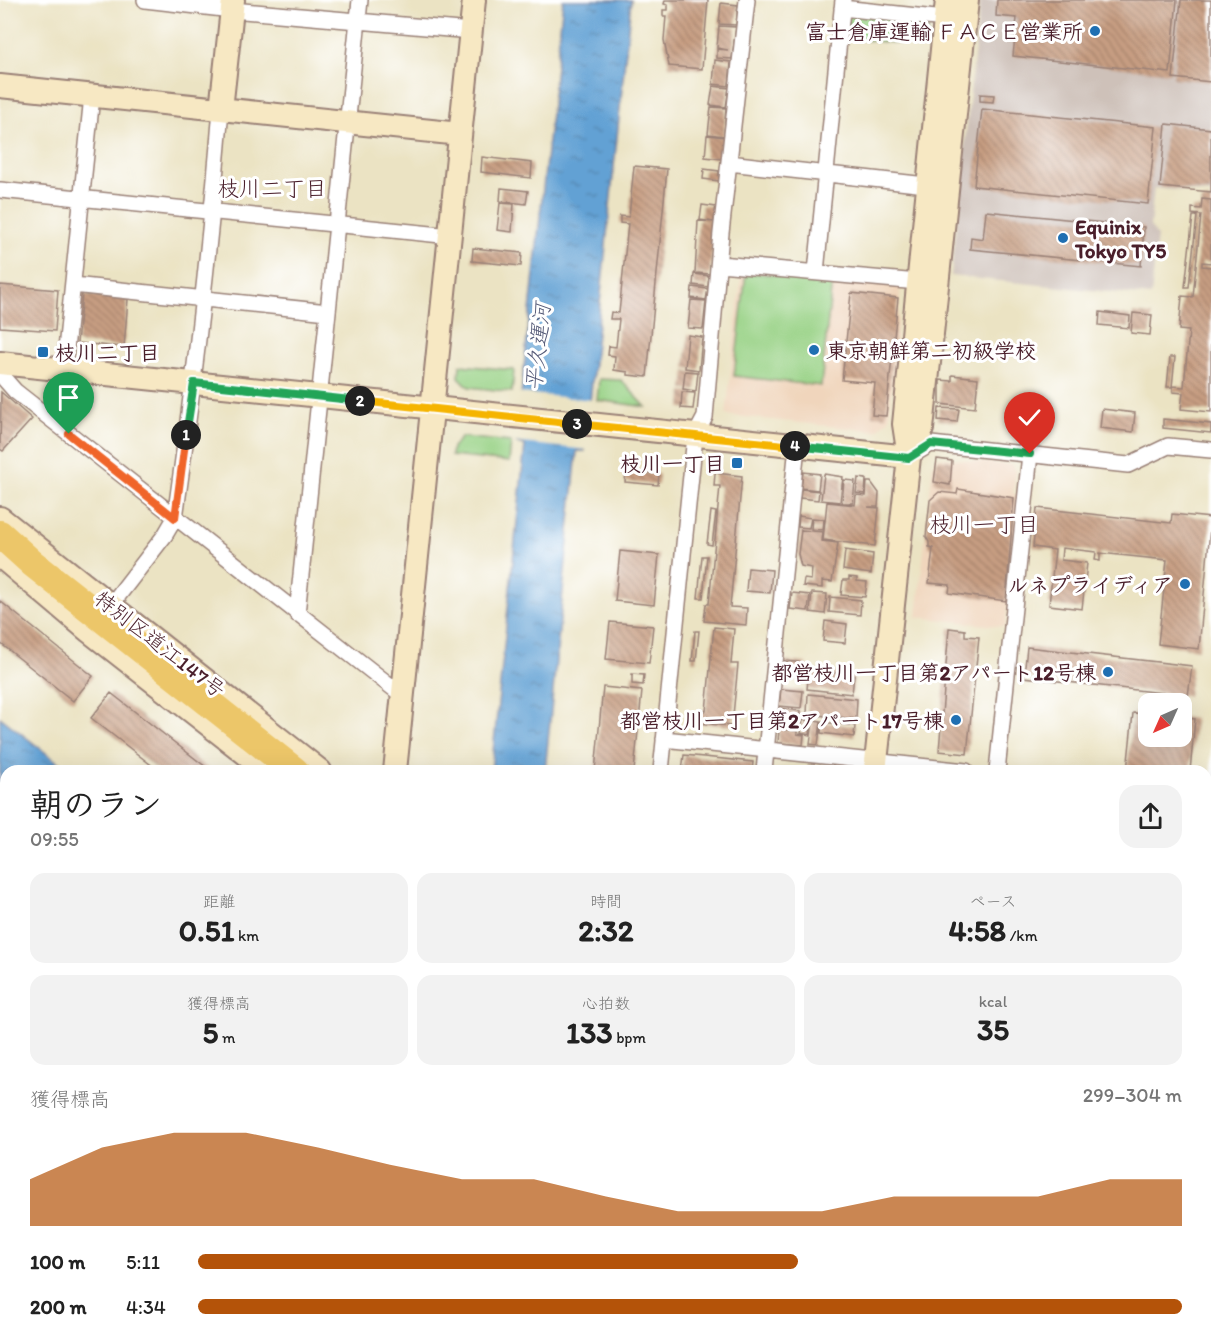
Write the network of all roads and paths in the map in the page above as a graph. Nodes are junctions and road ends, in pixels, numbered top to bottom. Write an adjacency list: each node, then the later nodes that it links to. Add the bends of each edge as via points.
1 (145, 0): 7 (street)
2 (360, 0): 9 (street)
3 (474, 0): 10 (street)
4 (747, 0): 16 (street)
5 (967, 0): 18 (street)
6 (843, 4): 8 (street); 17 (street)
7 (233, 5): 9 (street); 13 (street)
8 (946, 9): 18 (street)
9 (358, 21): 10 (street); 14 (street)
10 (471, 31): 15 (street)
11 (0, 86): 12 (street)
12 (92, 96): 13 (street); 20 (street)
13 (221, 109): 14 (street); 21 (street)
14 (348, 122): 15 (street); 22 (street)
15 (460, 134): 23 (street)
16 (729, 163): 17 (street); 24 (street)
17 (826, 174): 18 (street); 25 (street)
18 (938, 186): 26 (street); 40 (street, via 922,429)
19 (0, 189): 20 (street)
20 (82, 198): 21 (street); 27 (street)
21 (213, 212): 22 (street); 28 (street)
22 (337, 224): 23 (street); 29 (street)
23 (450, 236): 35 (street)
24 (720, 264): 25 (street); 36 (street, via 705,417)
25 (816, 272): 26 (street)
26 (918, 282): 40 (street, via 904,424)
27 (73, 285): 28 (street); 31 (street)
28 (202, 298): 29 (street); 33 (street)
29 (328, 312): 34 (street)
30 (0, 363): 31 (street)
31 (64, 369): 33 (street)
32 (0, 374): 42 (street, via 15,391)
33 (194, 383): 34 (street); 42 (street)
34 (319, 397): 35 (street); 47 (street)
35 (432, 407): 36 (street); 49 (street)
36 (695, 436): 37 (street); 50 (street)
37 (797, 446): 40 (street); 51 (street)
38 (1211, 450): 39 (street, via 1168,446 1128,465)
39 (1030, 454): 40 (street, via 931,444); 60 (street)
40 (909, 458): 59 (street)
41 (0, 518): 46 (street, 特別区道江147号)
42 (175, 518): 46 (street); 47 (street)
43 (0, 534): 53 (highway)
44 (0, 556): 48 (street, 特別区道江147号)
45 (0, 568): 48 (street, 特別区道江147号)
46 (111, 605): 54 (street, 特別区道江147号)
47 (297, 614): 49 (street)
48 (89, 631): 52 (street, 特別区道江147号)
49 (402, 695): 55 (street)
50 (664, 739): 51 (street); 56 (street)
51 (766, 750): 57 (street); 58 (street)
52 (260, 765)
53 (287, 765)
54 (312, 765)
55 (396, 765)
56 (661, 765)
57 (765, 765)
58 (869, 765)
59 (876, 765)
60 (998, 765)

